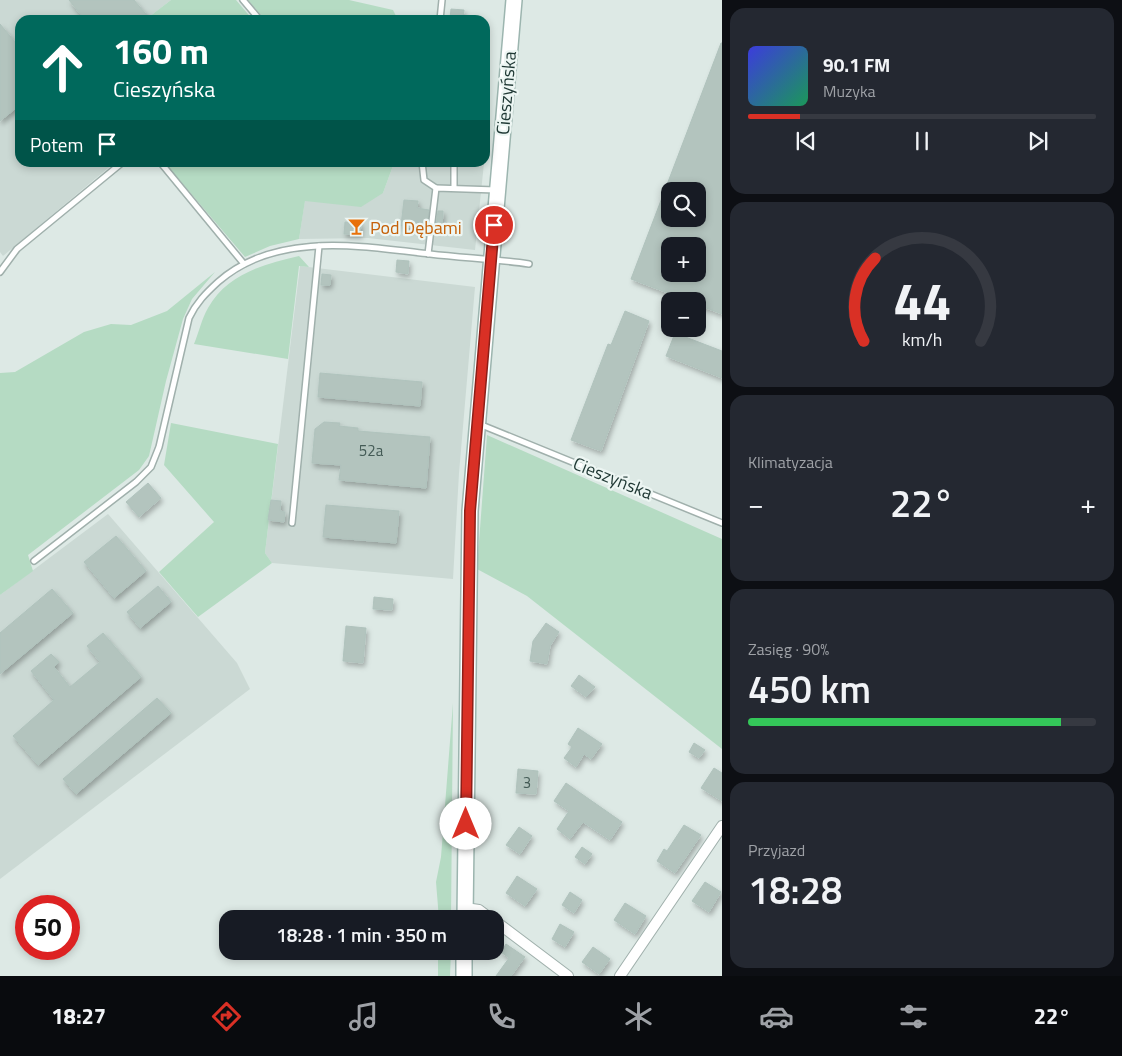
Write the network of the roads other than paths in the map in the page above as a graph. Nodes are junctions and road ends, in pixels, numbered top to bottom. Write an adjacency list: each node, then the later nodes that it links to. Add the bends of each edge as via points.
1 (243, 0): 4 (lane)
2 (442, 0): 5 (lane)
3 (514, 0): 12 (main road, Cieszyńska)
4 (256, 15)
5 (440, 15)
6 (117, 167): 18 (lane, via 17,249)
7 (164, 167): 16 (lane)
8 (423, 167): 11 (lane, via 424,180)
9 (454, 167): 10 (lane)
10 (454, 187): 11 (lane); 12 (lane)
11 (436, 188): 14 (lane)
12 (497, 190): 15 (main road, Cieszyńska)
13 (319, 246): 14 (lane, via 360,245); 16 (lane, via 274,253); 20 (lane)
14 (428, 254): 15 (lane)
15 (491, 260): 17 (lane); 19 (main road, Cieszyńska)
16 (244, 264): 22 (lane, via 226,275 193,309 151,467)
17 (529, 264)
18 (0, 272)
19 (476, 424): 21 (lane, Cieszyńska); 24 (main road, Cieszyńska, via 468,553)
20 (292, 523)
21 (722, 523)
22 (34, 561)
23 (722, 826): 29 (street)
24 (465, 910)
25 (504, 928): 28 (street)
26 (464, 960): 27 (main road)
27 (464, 976)
28 (568, 976)
29 (620, 976)

